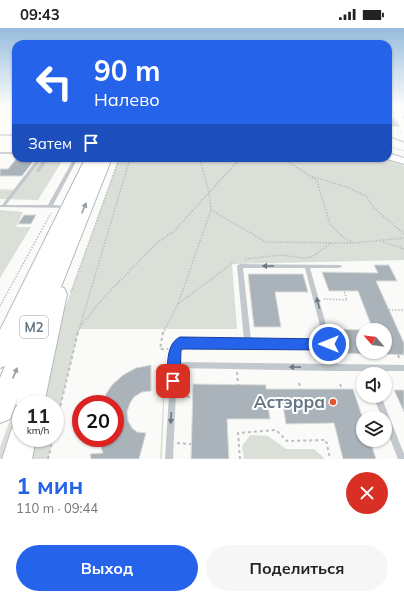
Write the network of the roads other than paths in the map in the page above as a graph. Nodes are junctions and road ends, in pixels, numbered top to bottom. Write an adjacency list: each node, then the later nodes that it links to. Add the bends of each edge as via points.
1 (0, 135): 2 (lane)
2 (12, 135)
3 (392, 138): 4 (lane)
4 (404, 142)
5 (392, 150): 8 (street)
6 (0, 153): 7 (lane)
7 (12, 153)
8 (404, 154)
9 (392, 157): 10 (street)
10 (404, 161)
11 (36, 162): 17 (lane)
12 (44, 162): 16 (lane)
13 (74, 162): 18 (lane)
14 (90, 162): 18 (highway, М2)
15 (103, 162): 19 (highway, М2, one-way to 15)
16 (38, 171)
17 (2, 206): 18 (lane)
18 (58, 206): 19 (highway, М2)
19 (60, 245): 22 (highway); 25 (highway, М2); 31 (highway); 33 (highway, М2, one-way to 19)
20 (307, 266): 21 (lane); 23 (lane, one-way to 23, via 240,266); 24 (lane, one-way to 20)
21 (339, 266)
22 (0, 328)
23 (248, 344): 24 (lane); 26 (lane, via 180,343 175,348)
24 (329, 344): 27 (lane)
25 (0, 356)
26 (174, 365): 27 (lane, one-way to 26); 36 (lane, one-way to 36)
27 (335, 368): 30 (lane)
28 (404, 368): 29 (lane)
29 (392, 369)
30 (356, 370)
31 (32, 395)
32 (380, 403): 37 (lane)
33 (0, 409)
34 (19, 447): 35 (highway)
35 (16, 459)
36 (169, 459)
37 (402, 459)

